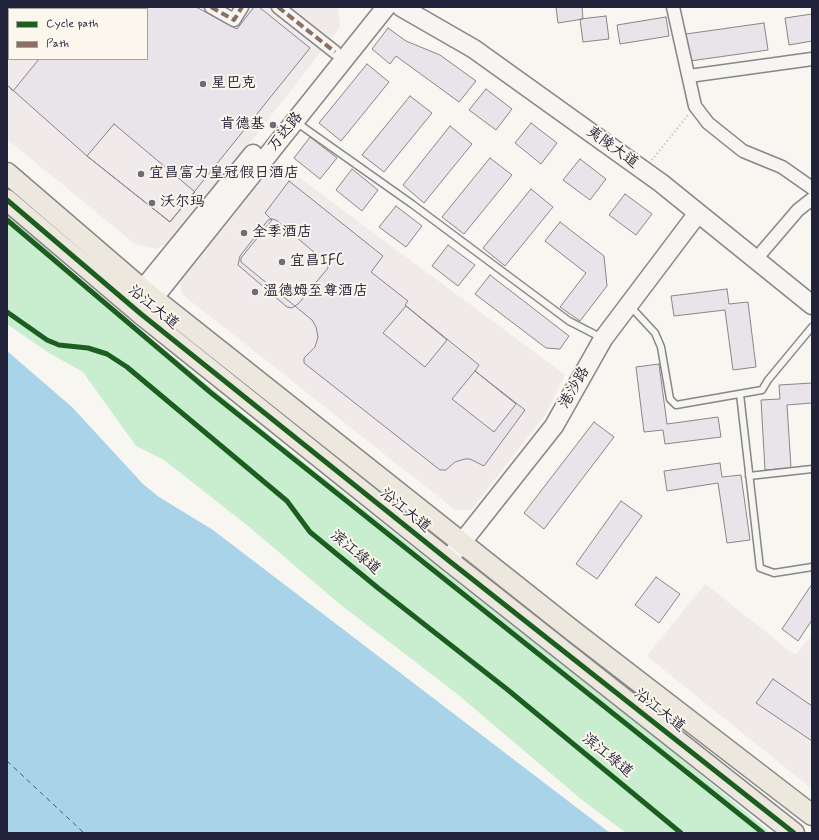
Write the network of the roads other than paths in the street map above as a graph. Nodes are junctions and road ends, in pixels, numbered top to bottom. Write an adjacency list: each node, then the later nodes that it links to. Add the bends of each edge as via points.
1 (211, 7): 2 (street, via 234,20)
2 (242, 7)
3 (278, 7): 9 (street)
4 (371, 7): 9 (street, 万达路)
5 (386, 7): 12 (street, 万达路)
6 (401, 7): 17 (street, 夷陵大道, via 474,49 661,183)
7 (419, 7): 18 (street, 夷陵大道, via 477,42 649,164)
8 (674, 7): 11 (street)
9 (335, 52): 20 (street, 万达路)
10 (812, 59): 11 (street)
11 (689, 76): 14 (street, via 695,106 708,122 743,151 782,167)
12 (295, 121): 20 (street, 万达路); 24 (lane, via 569,321)
13 (7, 173): 20 (main road, 沿江大道)
14 (812, 188)
15 (812, 199): 18 (street, via 798,210)
16 (7, 200): 20 (main road, 沿江大道)
17 (698, 213): 21 (street, 港沙路); 22 (street, 夷陵大道)
18 (762, 252): 19 (street, 夷陵大道)
19 (812, 291)
20 (142, 302): 28 (main road, 沿江大道); 29 (main road, 沿江大道)
21 (629, 305): 24 (street, 港沙路); 25 (lane, via 655,333 661,347 670,399 676,405)
22 (812, 305)
23 (812, 327): 25 (lane, via 762,390)
24 (603, 339): 28 (street, 港沙路, via 554,426)
25 (740, 394): 27 (lane)
26 (812, 469): 27 (lane)
27 (749, 476): 30 (lane, via 760,568 774,573)
28 (461, 543): 29 (street, 港沙路); 31 (main road, 沿江大道)
29 (448, 560): 32 (main road, 沿江大道)
30 (812, 567)
31 (812, 815)
32 (794, 833)

